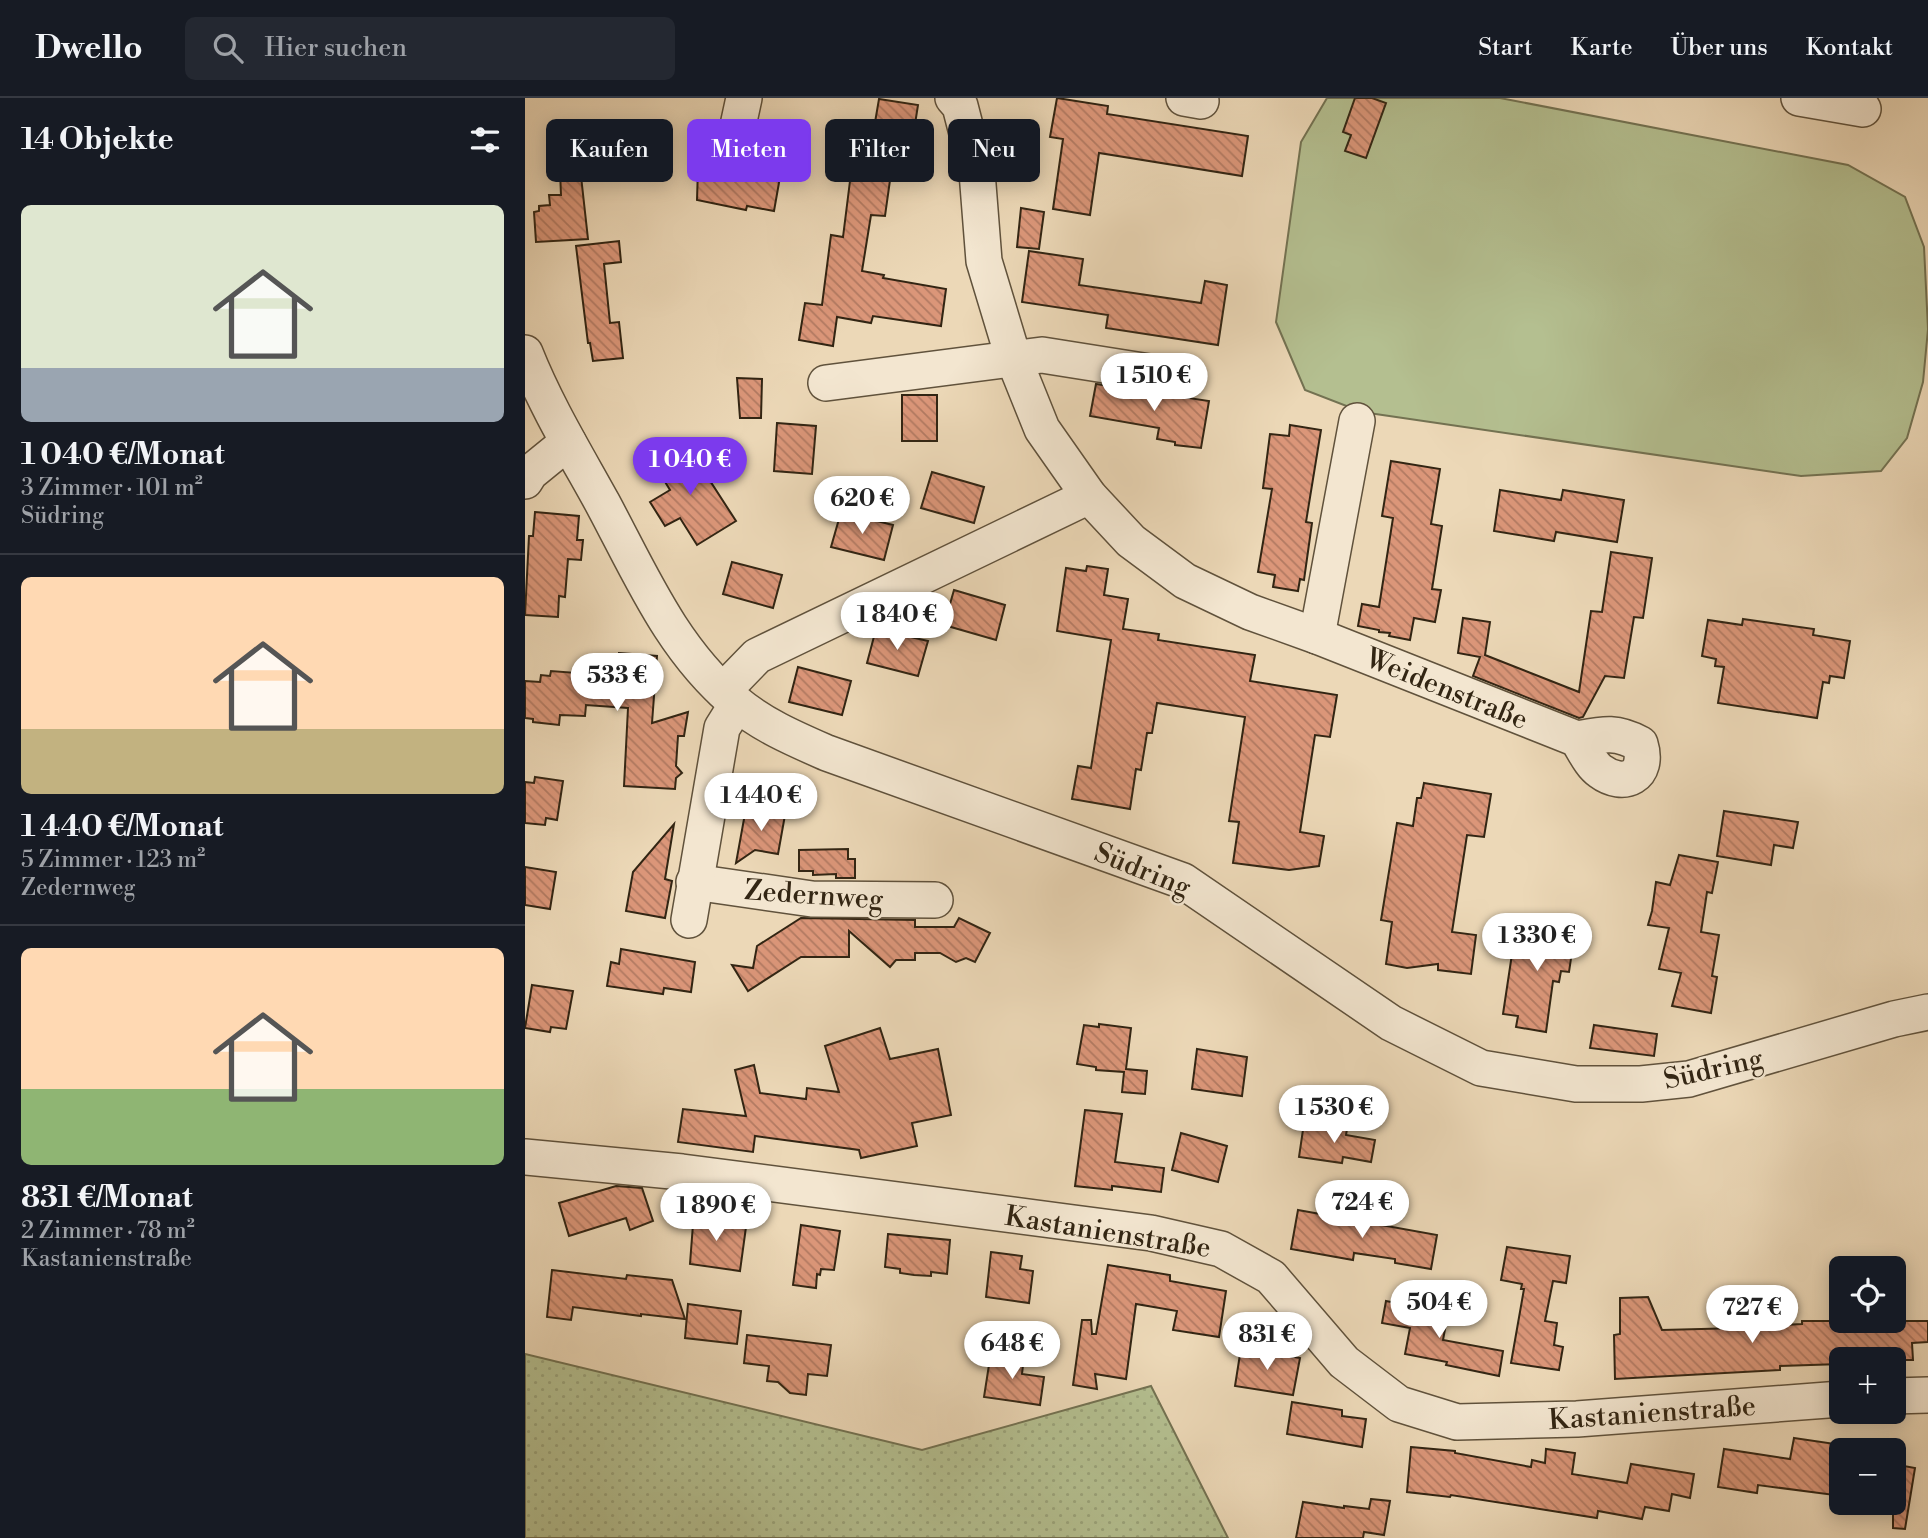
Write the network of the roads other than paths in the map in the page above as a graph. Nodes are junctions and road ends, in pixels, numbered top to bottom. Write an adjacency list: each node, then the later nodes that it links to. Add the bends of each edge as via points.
1 (744, 98): 5 (street)
2 (1799, 98): 4 (street)
3 (963, 101): 7 (street, Weidenstraße, via 977,172 985,261)
4 (1863, 109)
5 (739, 119)
6 (525, 353): 11 (street, Südring)
7 (1013, 357): 8 (street, via 1042,355); 9 (street); 13 (street, Weidenstraße, via 1042,429)
8 (1162, 374)
9 (826, 383)
10 (1357, 421): 14 (street)
11 (568, 442): 12 (street); 15 (street, Südring, via 663,616 691,658)
12 (525, 481)
13 (1089, 496): 14 (street, Weidenstraße, via 1131,541 1185,581 1250,612); 15 (street, via 757,656)
14 (1317, 636): 16 (street, Weidenstraße)
15 (730, 698): 17 (street); 20 (street, Südring, via 777,730 827,753 1183,881 1391,1023 1481,1068 1576,1084 1689,1079)
16 (1577, 739)
17 (694, 883): 18 (street, Zedernweg, via 812,899); 19 (street)
18 (935, 900)
19 (689, 920)
20 (1928, 1012)
21 (525, 1157): 24 (street, Kastanienstraße, via 682,1172 1151,1233 1221,1249 1271,1277 1344,1362 1399,1404 1457,1422 1577,1419)
22 (1928, 1395): 23 (street)
23 (1906, 1396)
24 (1829, 1400)

